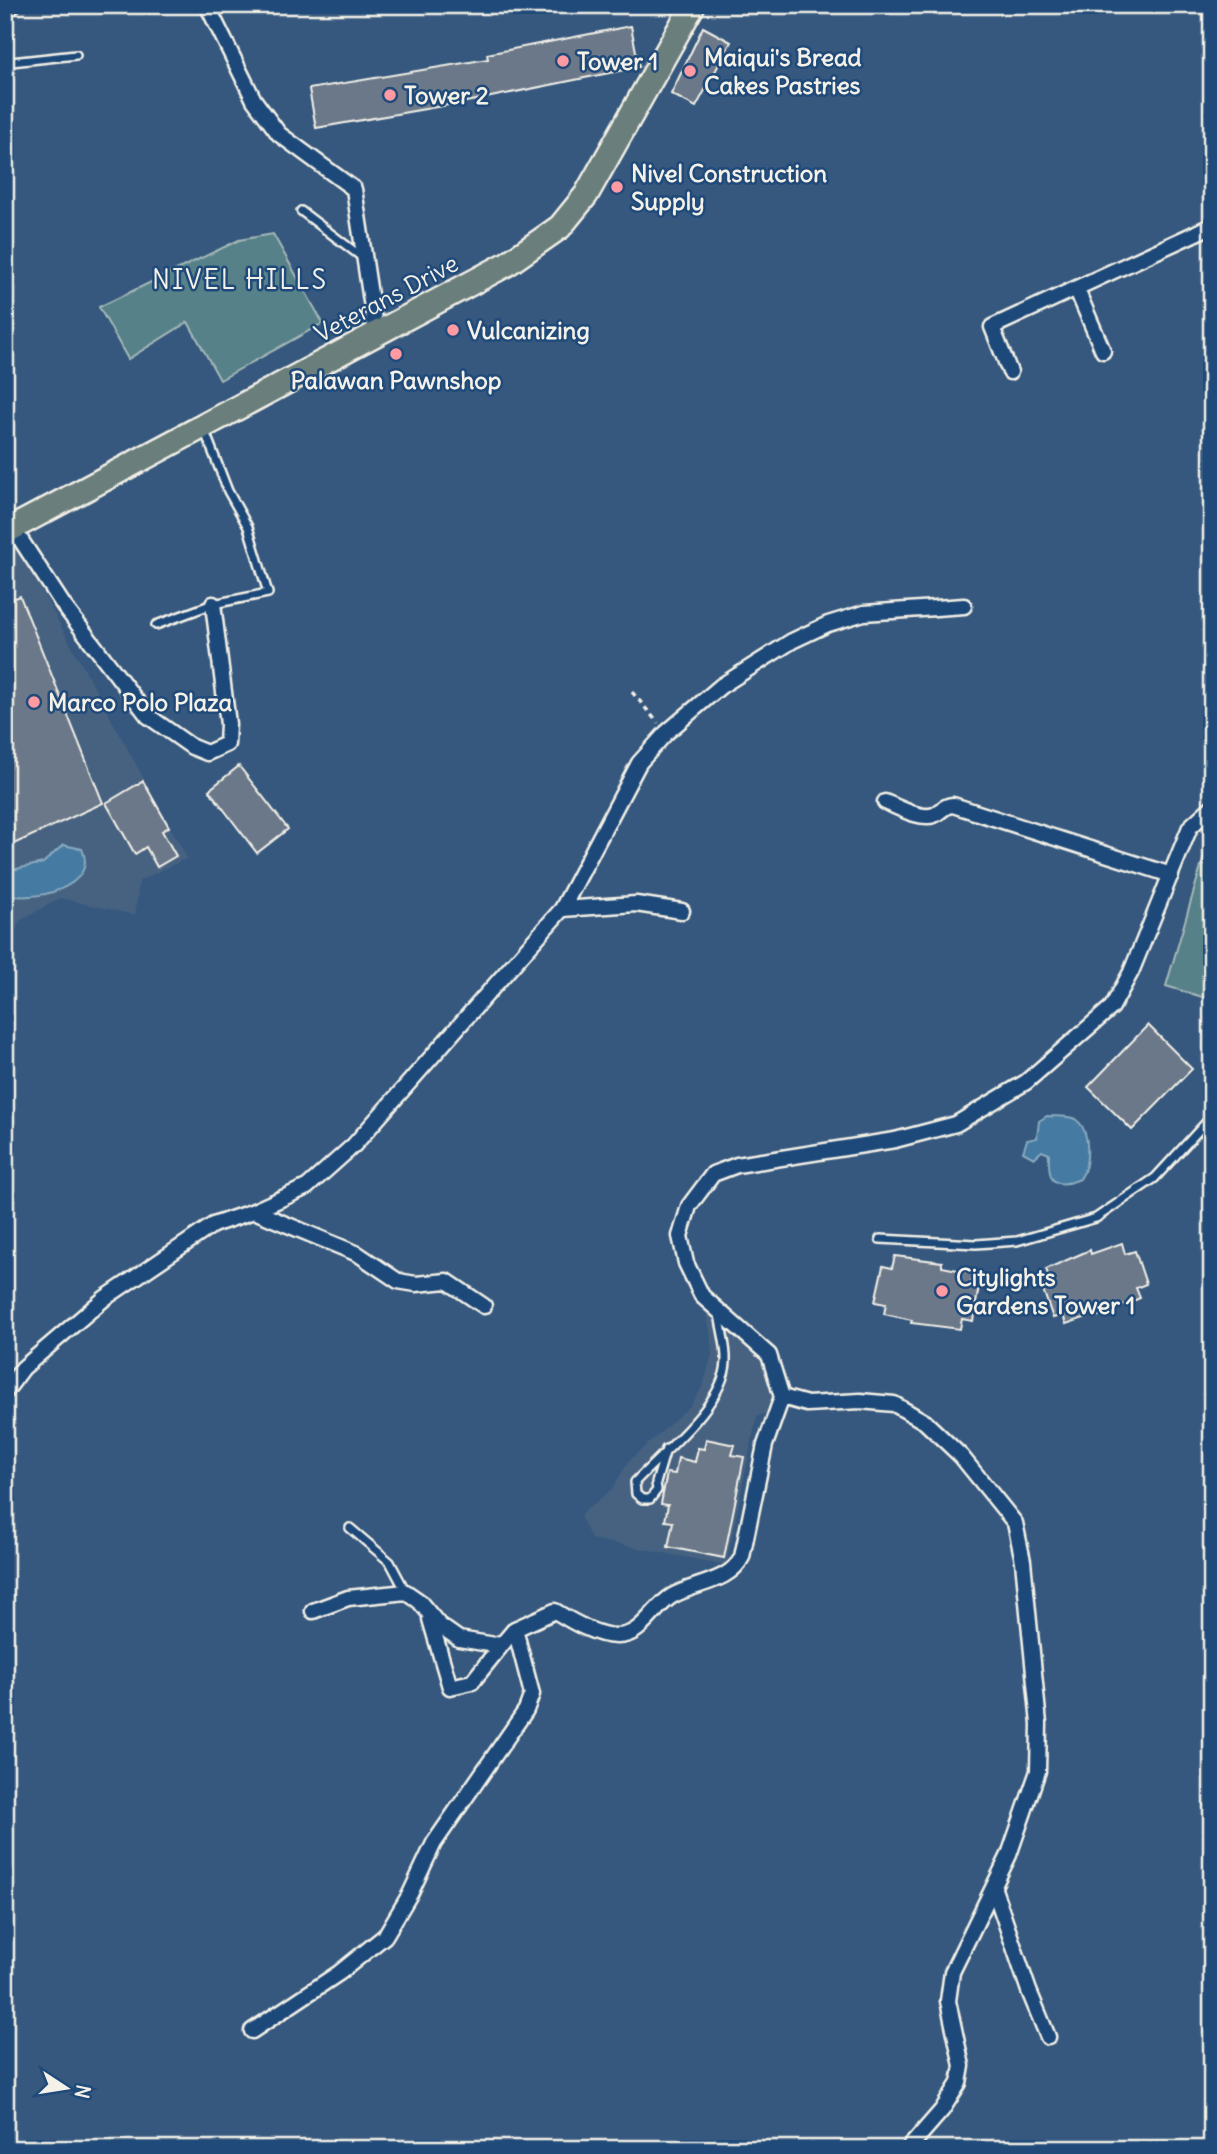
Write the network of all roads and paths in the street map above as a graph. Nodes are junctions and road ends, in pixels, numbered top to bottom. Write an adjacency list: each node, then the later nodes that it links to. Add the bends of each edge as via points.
1 (13, 5): 4 (street)
2 (207, 5): 9 (street, via 254,100 279,134 354,189)
3 (693, 5): 11 (main road, Veterans Drive, via 586,195 560,227 507,264)
4 (5, 8)
5 (76, 55): 6 (lane, via 11,62)
6 (5, 58)
7 (301, 211): 9 (lane)
8 (1211, 225): 10 (street)
9 (363, 258): 11 (street)
10 (1077, 290): 12 (street); 13 (street, via 992,327)
11 (376, 334): 14 (main road, Veterans Drive)
12 (1103, 351)
13 (1010, 372)
14 (202, 425): 15 (main road, Veterans Drive); 16 (lane, via 248,527 268,593)
15 (9, 530): 16 (street, via 148,716 207,753 227,744 228,723)
16 (213, 604): 18 (lane)
17 (964, 606): 20 (street, via 864,613 828,624 721,686)
18 (156, 625)
19 (632, 692): 20 (path)
20 (666, 733): 24 (street, via 639,763)
21 (885, 802): 23 (street, via 925,817 953,805)
22 (1212, 807): 23 (street, via 1190,827)
23 (1171, 875): 30 (street, via 1112,1007 1026,1082 956,1124 895,1140 737,1165 713,1174 689,1206 680,1236 686,1263 702,1296)
24 (562, 909): 25 (street, via 636,904); 27 (street, via 354,1145 307,1187)
25 (682, 911)
26 (1212, 1116): 28 (lane, via 1156,1178 1096,1218 1017,1241 976,1244)
27 (254, 1211): 29 (street, via 358,1254 398,1281 447,1281); 31 (street, via 214,1225 104,1298 23,1368)
28 (880, 1239)
29 (484, 1306)
30 (718, 1309): 32 (street, via 769,1355); 33 (lane, via 727,1364 714,1399)
31 (5, 1392)
32 (782, 1397): 40 (street, via 765,1445 742,1557 731,1572 670,1597 642,1626 617,1636 590,1629 555,1611); 42 (street, via 807,1404 894,1404 925,1422 961,1456 1015,1523 1040,1724 1038,1771)
33 (666, 1449): 34 (lane); 35 (lane)
34 (640, 1478): 35 (lane, via 651,1477); 35 (lane, via 634,1490 642,1499 653,1497)
35 (656, 1483)
36 (350, 1528): 37 (lane, via 390,1562)
37 (407, 1592): 38 (street, via 348,1598); 39 (street)
38 (313, 1611)
39 (428, 1612): 41 (street, via 459,1639 495,1645); 41 (street, via 450,1687 472,1682)
40 (515, 1629): 41 (street); 43 (street, via 532,1694 526,1710 434,1843 385,1936)
41 (504, 1642)
42 (994, 1889): 44 (street); 45 (street, via 952,1972 948,2001 962,2066 959,2083)
43 (252, 2031)
44 (1048, 2037)
45 (912, 2147)

